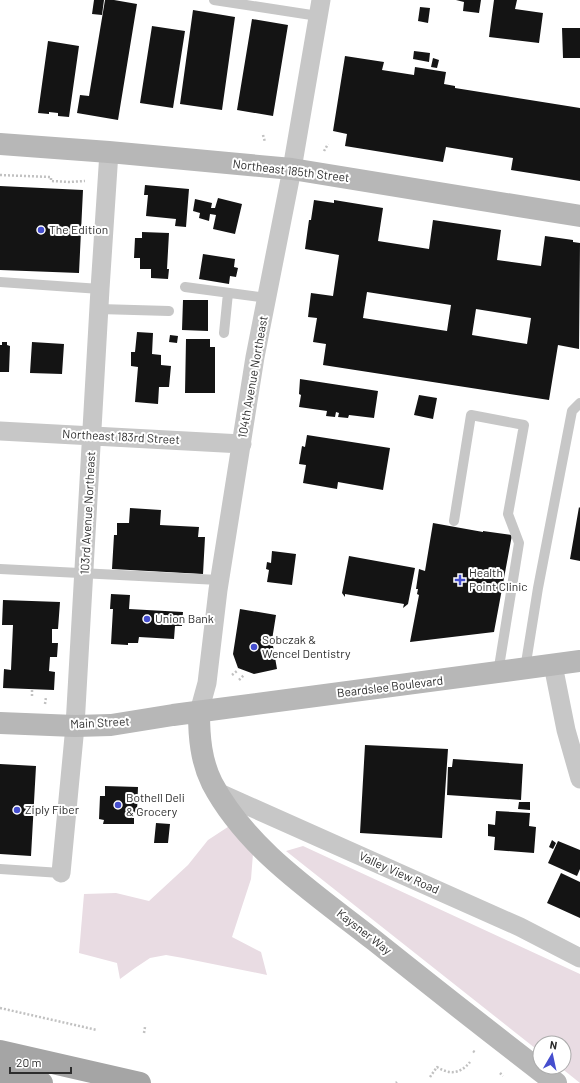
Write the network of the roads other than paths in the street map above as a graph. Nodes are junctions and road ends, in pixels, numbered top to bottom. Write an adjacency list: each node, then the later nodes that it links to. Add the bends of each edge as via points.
1 (214, 0): 2 (lane)
2 (320, 8): 5 (street, 104th Avenue Northeast)
3 (0, 144): 4 (main road, Northeast 185th Street)
4 (109, 152): 5 (main road, Northeast 185th Street); 9 (street, 103rd Avenue Northeast)
5 (292, 169): 6 (main road, Northeast 185th Street); 11 (street, 104th Avenue Northeast)
6 (580, 216)
7 (0, 282): 9 (lane)
8 (185, 287): 10 (lane)
9 (100, 289): 12 (street, 103rd Avenue Northeast)
10 (228, 292): 11 (lane); 14 (lane)
11 (267, 298): 18 (street, 104th Avenue Northeast)
12 (99, 309): 13 (lane); 17 (street, 103rd Avenue Northeast)
13 (169, 311)
14 (224, 333)
15 (580, 403): 25 (lane, via 572,411)
16 (0, 431): 17 (street, Northeast 183rd Street)
17 (92, 436): 18 (street, Northeast 183rd Street); 21 (street, 103rd Avenue Northeast)
18 (242, 444): 22 (street, 104th Avenue Northeast)
19 (454, 521): 26 (lane, via 471,415 524,425 508,514 519,543)
20 (0, 569): 21 (lane)
21 (84, 573): 22 (lane); 29 (street, 103rd Avenue Northeast)
22 (219, 580): 27 (street, 104th Avenue Northeast, via 207,683)
23 (580, 661): 24 (main road, Beardslee Boulevard)
24 (553, 665): 25 (main road, Beardslee Boulevard); 31 (street, via 566,730)
25 (525, 669): 26 (main road, Beardslee Boulevard)
26 (498, 673): 27 (main road, Beardslee Boulevard)
27 (199, 712): 29 (main road, Main Street, via 111,725); 30 (main road, 104th Avenue Northeast)
28 (0, 723): 29 (main road, Main Street)
29 (75, 726): 34 (street, 103rd Avenue Northeast)
30 (202, 755): 32 (main road, Kaysner Way)
31 (580, 779)
32 (217, 792): 35 (street, Valley View Road, via 520,927); 40 (main road, Kaysner Way, via 237,821 275,861)
33 (0, 870): 34 (lane)
34 (61, 873)
35 (580, 958)
36 (0, 1051): 39 (main road)
37 (0, 1073): 38 (main road)
38 (42, 1083)
39 (140, 1083)
40 (556, 1083)

